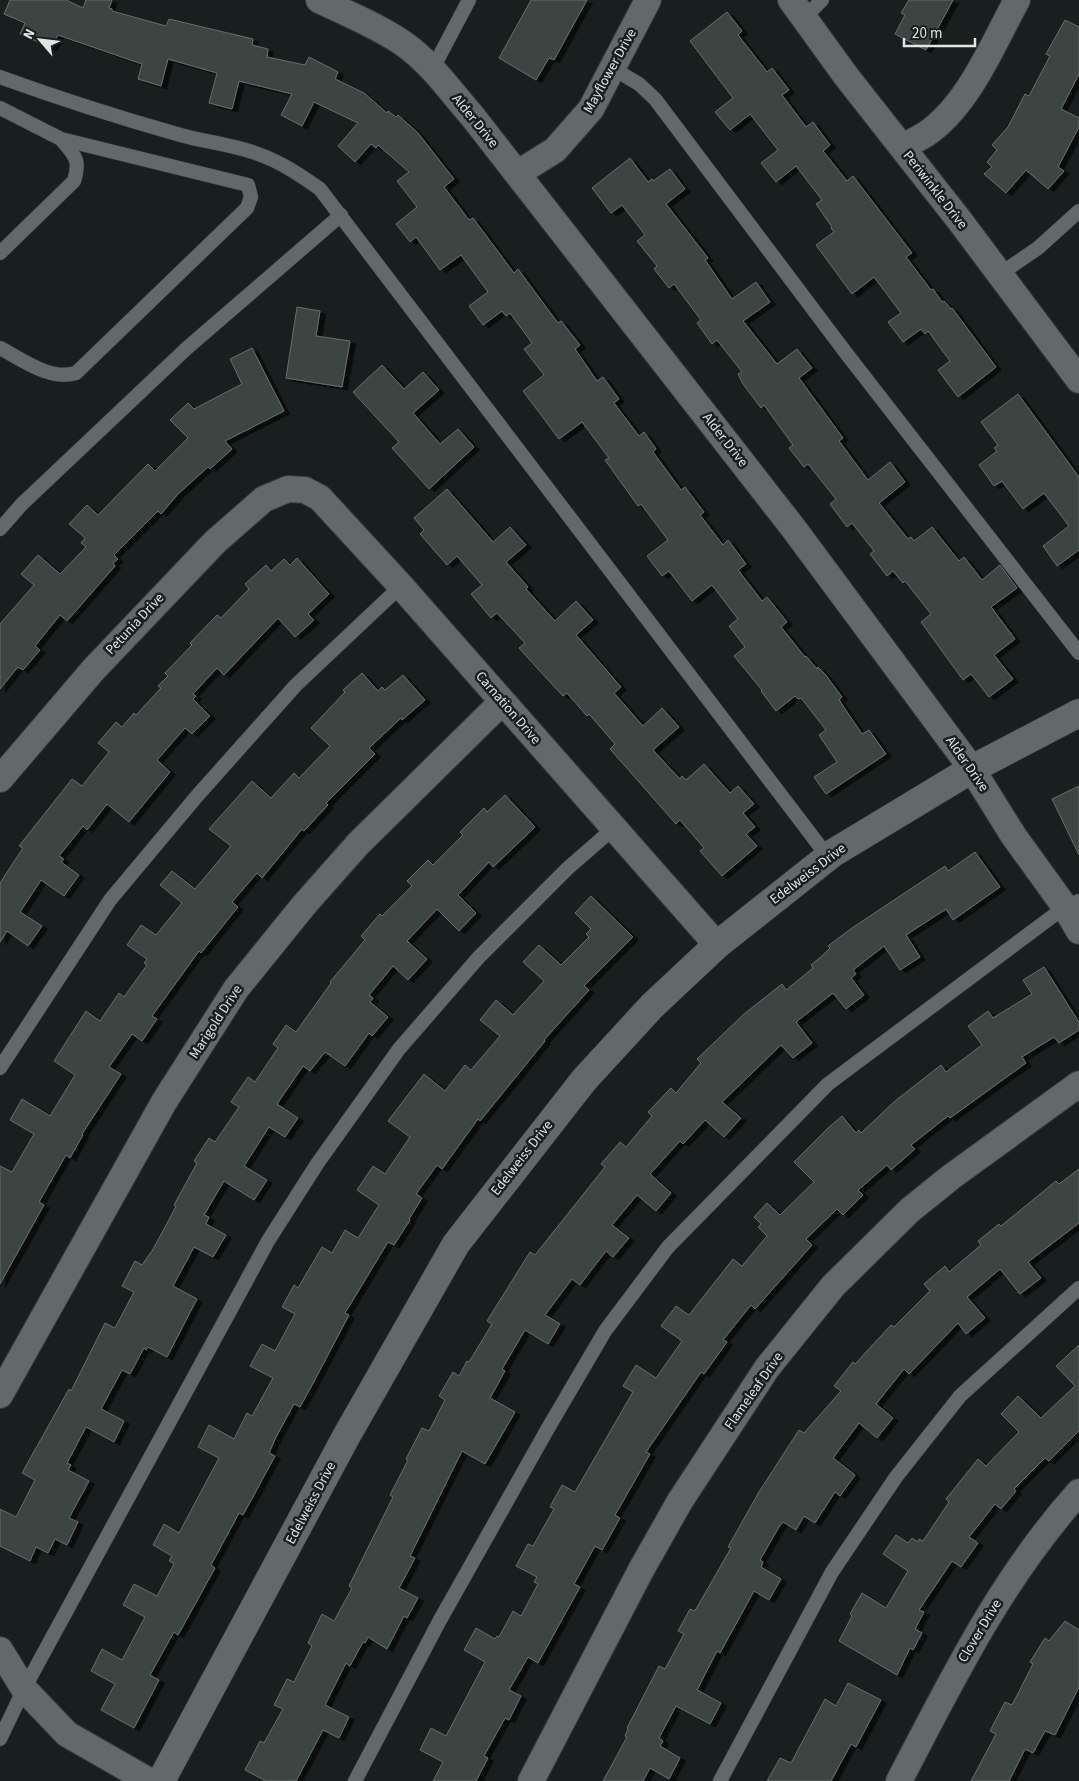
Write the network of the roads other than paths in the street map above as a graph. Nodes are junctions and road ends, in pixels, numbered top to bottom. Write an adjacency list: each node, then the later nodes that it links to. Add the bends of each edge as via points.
1 (319, 0): 7 (street, Alder Drive, via 371,24 405,45)
2 (469, 0): 7 (lane)
3 (648, 0): 6 (street, Mayflower Drive)
4 (1017, 0): 11 (street, via 965,94 927,134)
5 (806, 6): 11 (street, Periwinkle Drive, via 846,76)
6 (612, 68): 12 (street, Mayflower Drive, via 591,109 574,130 555,150); 22 (lane, via 639,84 655,99 846,353)
7 (432, 70): 12 (street, Alder Drive)
8 (0, 77): 14 (lane, via 128,120 257,153 292,170 320,189)
9 (0, 108): 10 (lane)
10 (61, 139): 15 (lane, via 76,158 78,168 74,181); 17 (lane, via 248,185 250,203 76,373 63,377 53,375)
11 (902, 147): 16 (street, Periwinkle Drive)
12 (518, 173): 25 (street, Alder Drive, via 794,529)
13 (1079, 211): 16 (lane, via 1038,248)
14 (341, 215): 20 (lane, via 187,348 22,504); 28 (lane)
15 (0, 252)
16 (1000, 274): 18 (street, Periwinkle Drive)
17 (0, 348)
18 (1079, 380)
19 (288, 489): 21 (street, Carnation Drive, via 305,490 320,498); 26 (street, Petunia Drive, via 264,499 208,548 94,669)
20 (0, 529)
21 (402, 586): 23 (street, Carnation Drive); 32 (lane, via 296,685 110,900)
22 (1079, 653)
23 (502, 702): 27 (street, Carnation Drive); 35 (street, Marigold Drive, via 358,844 236,990 164,1102)
24 (1079, 713): 25 (street, Edelweiss Drive)
25 (972, 769): 28 (street, Edelweiss Drive); 29 (street, Alder Drive, via 1013,835)
26 (0, 779)
27 (614, 828): 31 (street, Carnation Drive); 38 (lane, via 568,868 479,957 399,1049 317,1164 268,1241)
28 (828, 857): 31 (street, Edelweiss Drive)
29 (1072, 904): 30 (street, Alder Drive); 42 (lane, via 828,1084 668,1247 605,1331 440,1620)
30 (1079, 931)
31 (717, 945): 41 (street, Edelweiss Drive, via 652,1006 584,1080 456,1244 347,1434)
32 (0, 1068)
33 (1079, 1084): 43 (street, Flameleaf Drive, via 910,1210 833,1286 767,1368 666,1527)
34 (1079, 1288): 44 (lane, via 960,1396 896,1477 832,1572)
35 (0, 1394)
36 (1079, 1492): 45 (street, Clover Drive, via 1035,1542 977,1632)
37 (0, 1650): 38 (street)
38 (24, 1689): 39 (lane); 40 (street, via 67,1734)
39 (0, 1739)
40 (149, 1781)
41 (161, 1781)
42 (355, 1781)
43 (531, 1781)
44 (720, 1781)
45 (899, 1781)

